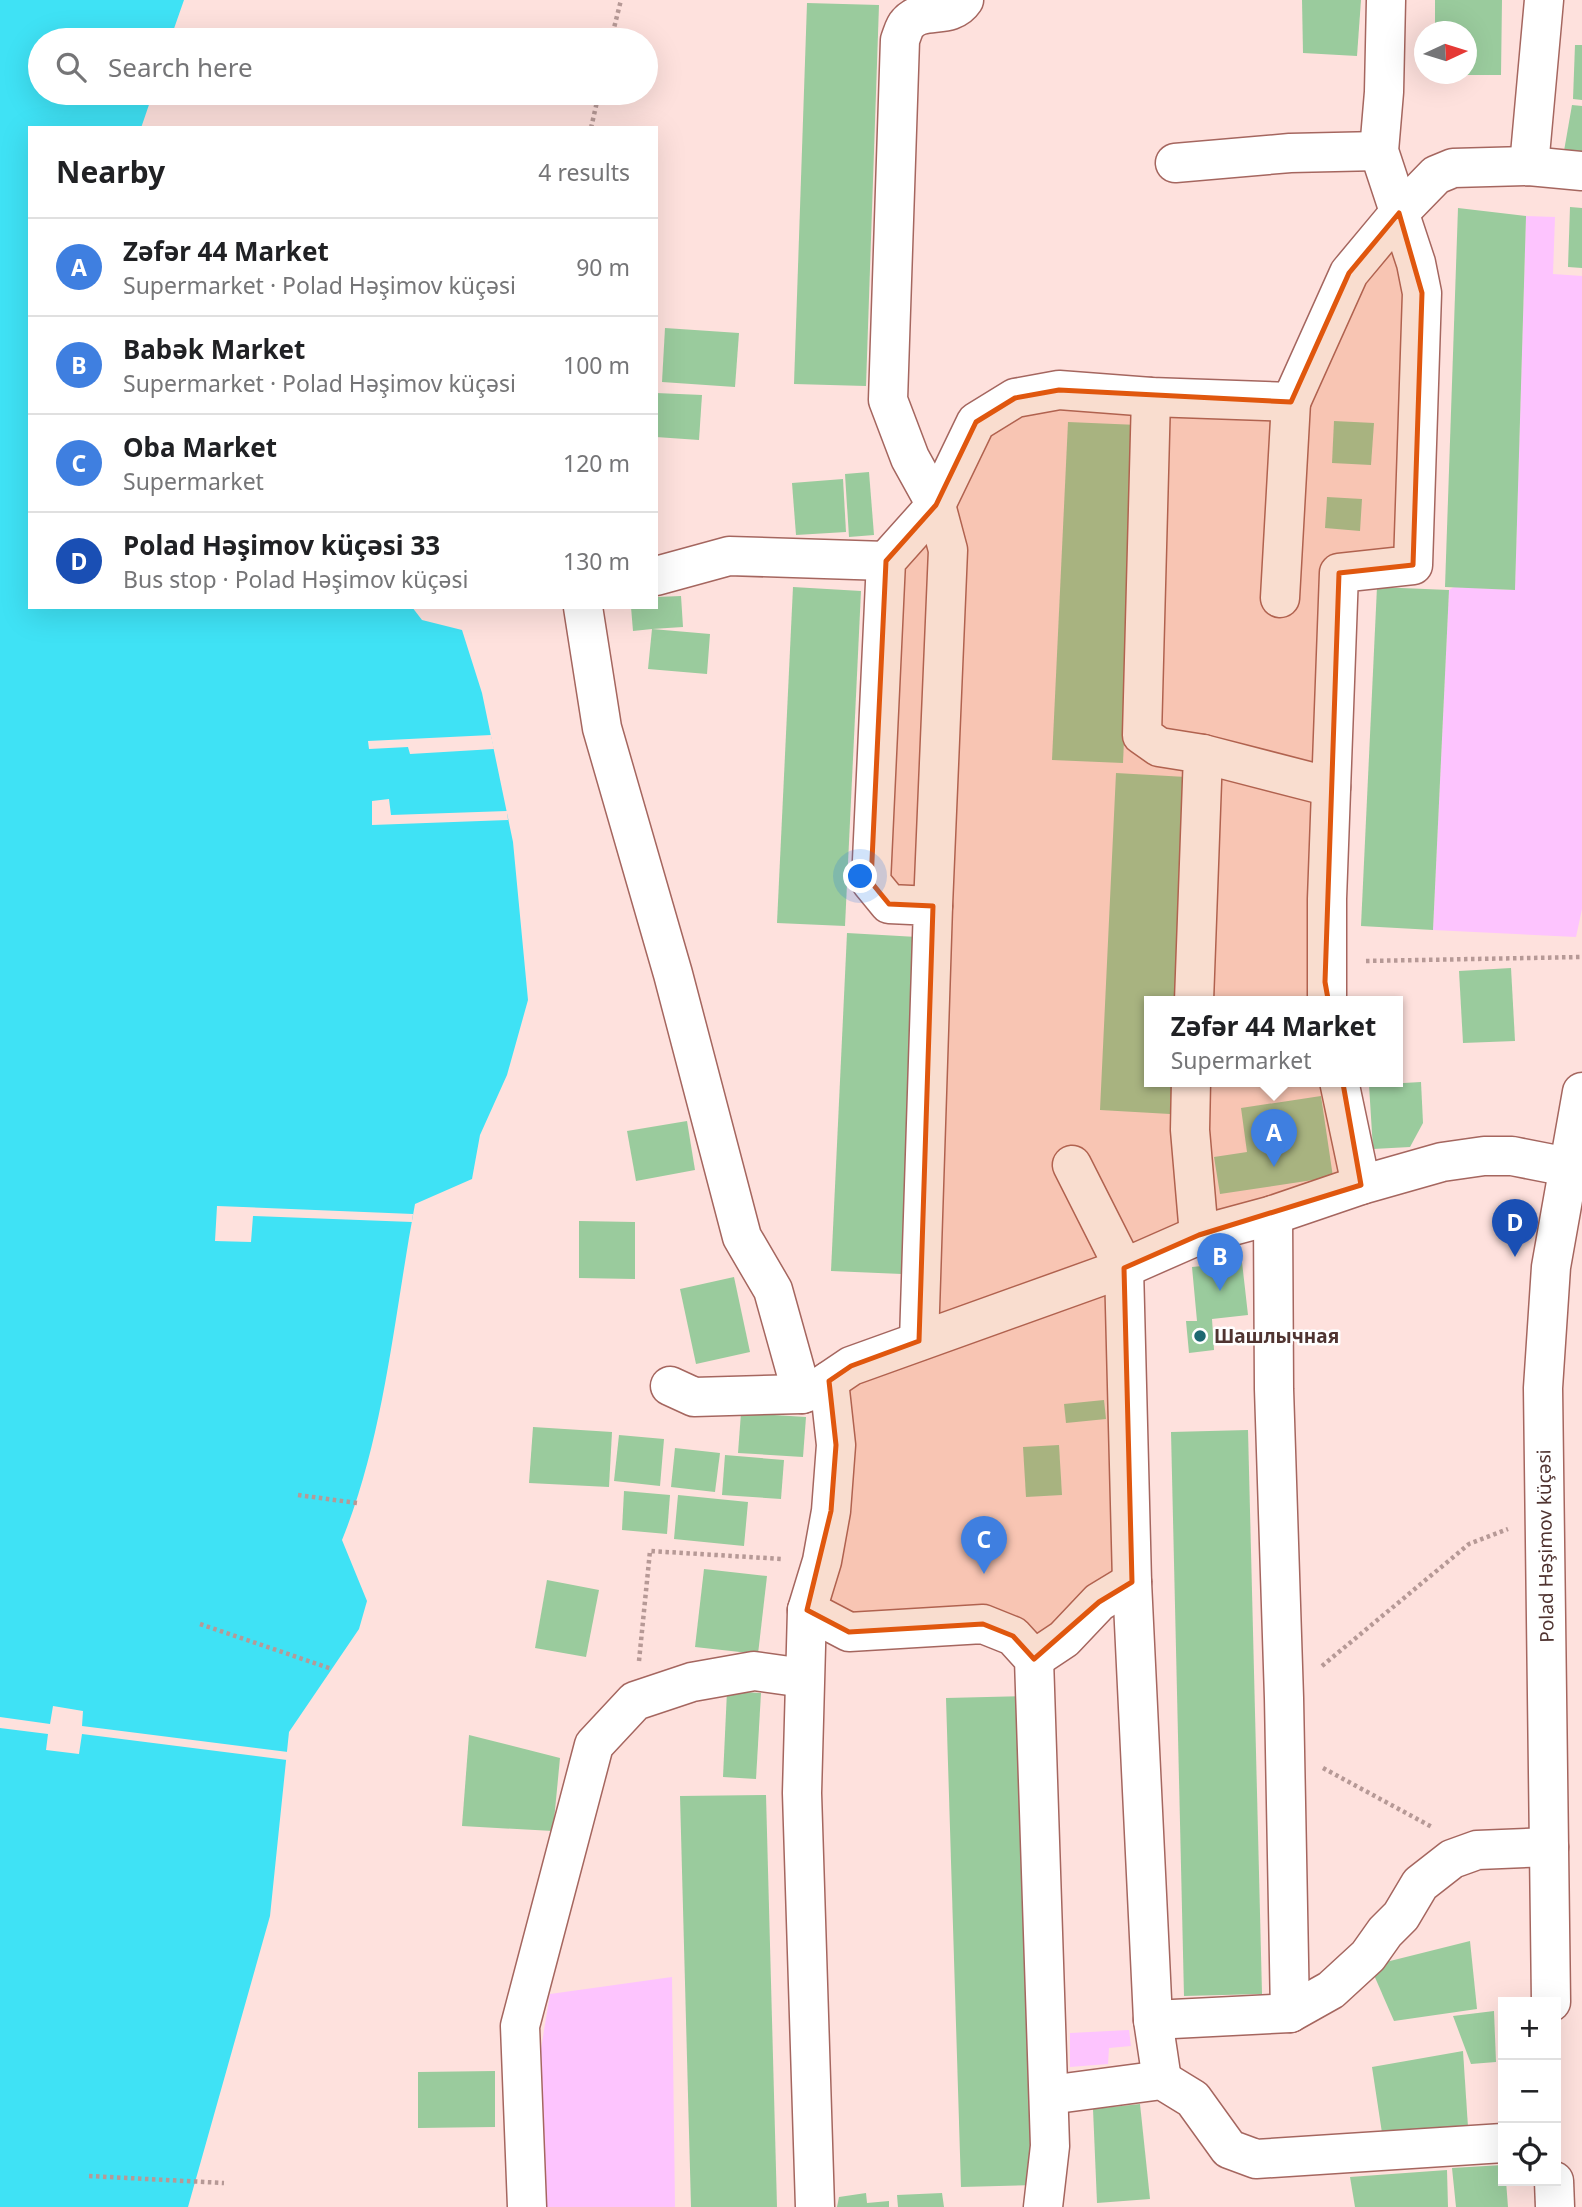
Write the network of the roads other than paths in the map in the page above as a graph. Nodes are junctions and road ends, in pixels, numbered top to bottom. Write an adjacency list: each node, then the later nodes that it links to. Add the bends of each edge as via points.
1 (964, 0): 11 (street, via 958,8 922,14 907,23 900,40 888,400 910,458)
2 (1386, 0): 4 (street)
3 (1545, 0): 6 (street)
4 (1380, 151): 5 (street); 8 (street)
5 (1175, 163)
6 (1529, 166): 7 (street); 8 (street, via 1454,168 1436,175)
7 (1582, 171)
8 (1399, 213): 10 (street, via 1349,273); 17 (street, via 1422,293 1413,565 1339,573)
9 (1151, 397): 10 (street); 11 (street, via 1059,390 1015,398 976,422); 16 (street, via 1142,735 1159,747)
10 (1291, 402): 14 (street)
11 (936, 505): 12 (street); 18 (street, via 948,550)
12 (886, 561): 13 (street, via 729,556); 18 (street, via 871,882 889,904)
13 (658, 575)
14 (1280, 598)
15 (583, 609): 32 (street, via 602,729 742,1237 773,1290)
16 (1203, 754): 17 (street); 19 (street)
17 (1331, 787): 20 (street)
18 (933, 906): 30 (street)
19 (1194, 996)
20 (1327, 996)
21 (1191, 1087): 28 (street)
22 (1340, 1087): 26 (street)
23 (1582, 1092): 25 (street, Polad Həşimov küçəsi)
24 (1072, 1165): 29 (street)
25 (1568, 1167): 26 (street, via 1512,1156 1484,1156 1442,1162); 37 (street, Polad Həşimov küçəsi, via 1551,1267 1543,1388)
26 (1361, 1185): 27 (street)
27 (1273, 1214): 28 (street); 39 (street)
28 (1199, 1235): 29 (street)
29 (1124, 1268): 30 (street); 33 (street)
30 (919, 1342): 32 (street, via 852,1366)
31 (670, 1386): 32 (street, via 694,1397)
32 (816, 1387): 34 (street, via 836,1445 831,1511)
33 (1132, 1583): 35 (street, via 1099,1602 1064,1639); 40 (street)
34 (807, 1611): 35 (street, via 849,1632 984,1624 1013,1636); 36 (street)
35 (1034, 1659): 42 (street)
36 (804, 1678): 45 (street, via 754,1671 692,1682 635,1700 594,1745 520,2026); 46 (street, via 802,1793)
37 (1549, 1847): 38 (street, Polad Həşimov küçəsi); 39 (street, via 1477,1850 1452,1858 1420,1884 1368,1956 1331,1990)
38 (1551, 1997)
39 (1290, 2013): 40 (street)
40 (1153, 2020): 41 (street)
41 (1162, 2080): 42 (street); 43 (street, via 1193,2099 1229,2149 1256,2159)
42 (1049, 2095): 47 (street, via 1050,2146)
43 (1498, 2143)
44 (1554, 2186): 48 (street)
45 (527, 2207)
46 (815, 2207)
47 (1043, 2207)
48 (1555, 2207)

